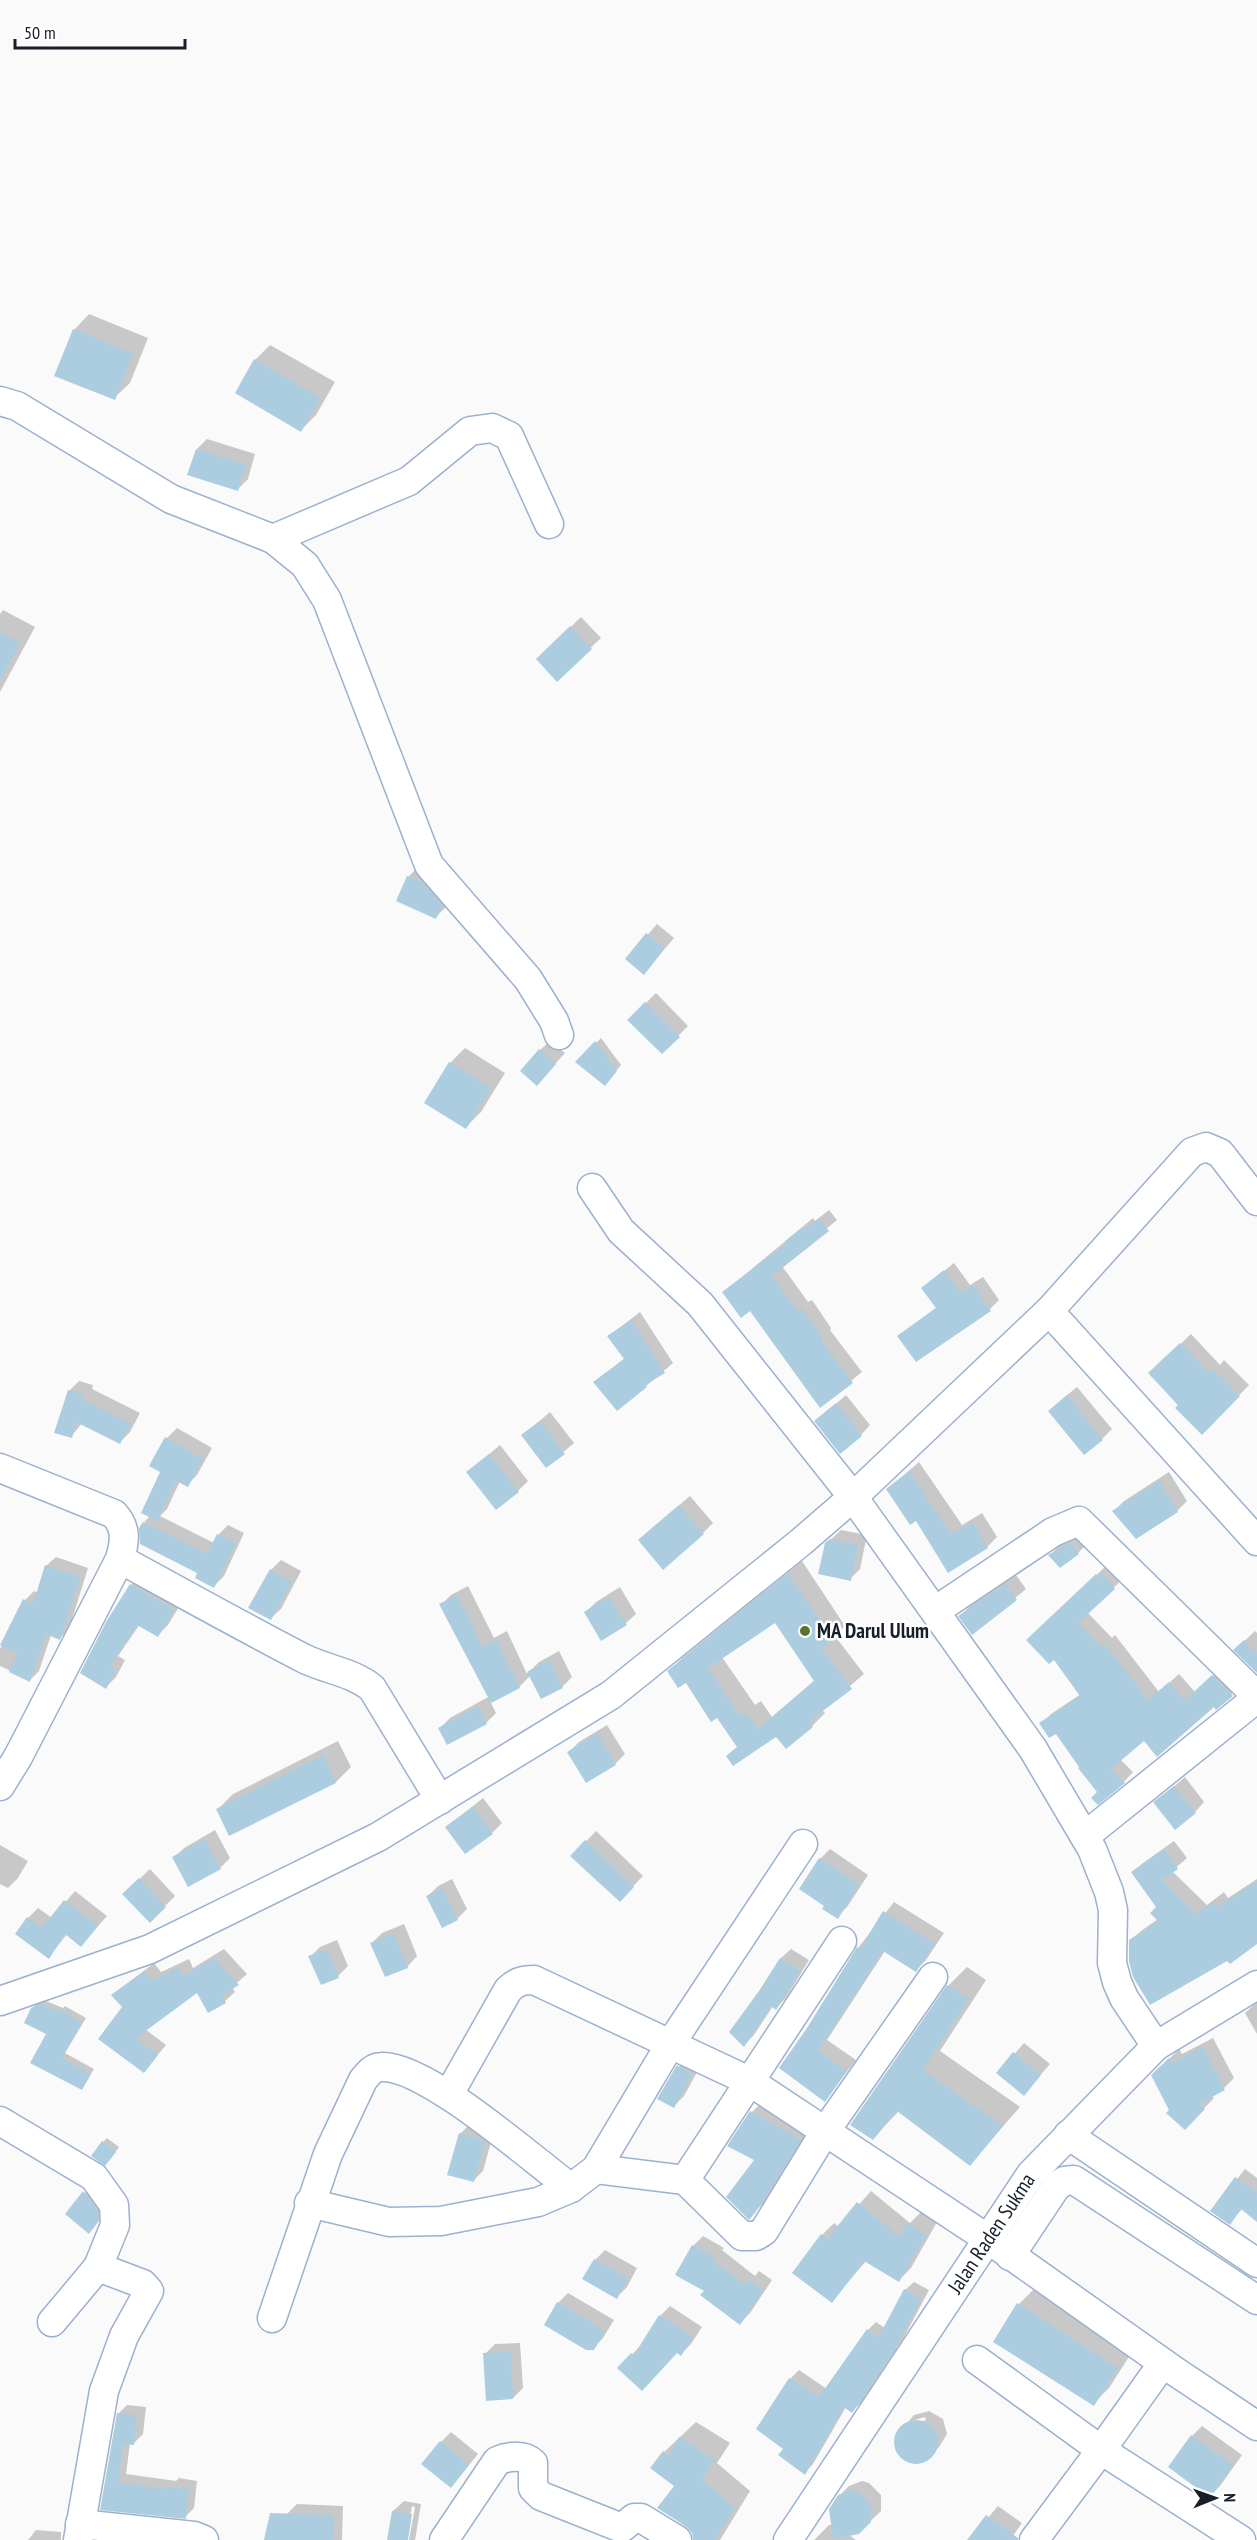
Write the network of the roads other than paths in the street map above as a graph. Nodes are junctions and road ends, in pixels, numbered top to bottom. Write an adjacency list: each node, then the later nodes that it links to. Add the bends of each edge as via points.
1 (0, 401): 3 (street, via 17,406 171,499)
2 (549, 524): 3 (street, via 509,436 492,428 470,431 409,481)
3 (273, 539): 4 (street, via 305,565 327,600 429,865 528,979)
4 (559, 1035)
5 (592, 1188): 9 (street, via 621,1231 700,1304)
6 (1257, 1201): 7 (street, via 1220,1153 1206,1147 1192,1152)
7 (1049, 1311): 9 (street); 10 (street)
8 (0, 1468): 11 (street, via 114,1514 123,1523 125,1539)
9 (853, 1497): 12 (street); 16 (street, via 611,1695)
10 (1257, 1541)
11 (120, 1559): 14 (street); 16 (street, via 309,1661 360,1678 372,1688)
12 (935, 1611): 13 (street, via 1053,1532 1079,1521); 17 (street, via 1033,1749)
13 (1257, 1697): 17 (street)
14 (9, 1752): 15 (street)
15 (0, 1786)
16 (441, 1800): 22 (street, via 378,1837 150,1949)
17 (1085, 1836): 24 (street, via 1113,1910 1112,1963 1117,1982)
18 (803, 1844): 23 (street)
19 (842, 1941): 25 (street)
20 (933, 1977): 28 (street)
21 (1257, 1985): 24 (street, Jalan Raden Sukma)
22 (0, 2001)
23 (671, 2043): 25 (street); 26 (street, via 534,1980 524,1980 508,1990); 30 (street)
24 (1156, 2046): 29 (street, Jalan Raden Sukma)
25 (748, 2080): 28 (street); 31 (street)
26 (449, 2094): 32 (street); 33 (street, via 395,2068 370,2071 328,2154)
27 (0, 2121): 36 (street, via 81,2168 104,2189 114,2205 115,2225)
28 (826, 2130): 31 (street, via 764,2231 756,2236 742,2236); 34 (street)
29 (1068, 2136): 34 (street, Jalan Raden Sukma, via 1031,2174); 35 (street)
30 (596, 2169): 31 (street); 32 (street)
31 (685, 2180)
32 (571, 2188): 33 (street, via 538,2202 441,2221 389,2222)
33 (309, 2203): 38 (street)
34 (999, 2247): 37 (street, via 1056,2187 1074,2180); 41 (street); 48 (street, Jalan Raden Sukma)
35 (1257, 2263)
36 (98, 2267): 39 (street); 44 (street, via 143,2284 149,2290 124,2336 104,2391)
37 (1257, 2300)
38 (272, 2318)
39 (52, 2322)
40 (977, 2360): 43 (street)
41 (1163, 2363): 42 (street); 43 (street)
42 (1257, 2426)
43 (1101, 2450): 49 (street); 50 (street)
44 (79, 2532): 45 (street, via 194,2536)
45 (204, 2540)
46 (444, 2540): 47 (street, via 497,2461 510,2457 528,2458 533,2463 533,2488 541,2496 619,2527 641,2518)
47 (677, 2540)
48 (788, 2540)
49 (1034, 2540)
50 (1241, 2540)

